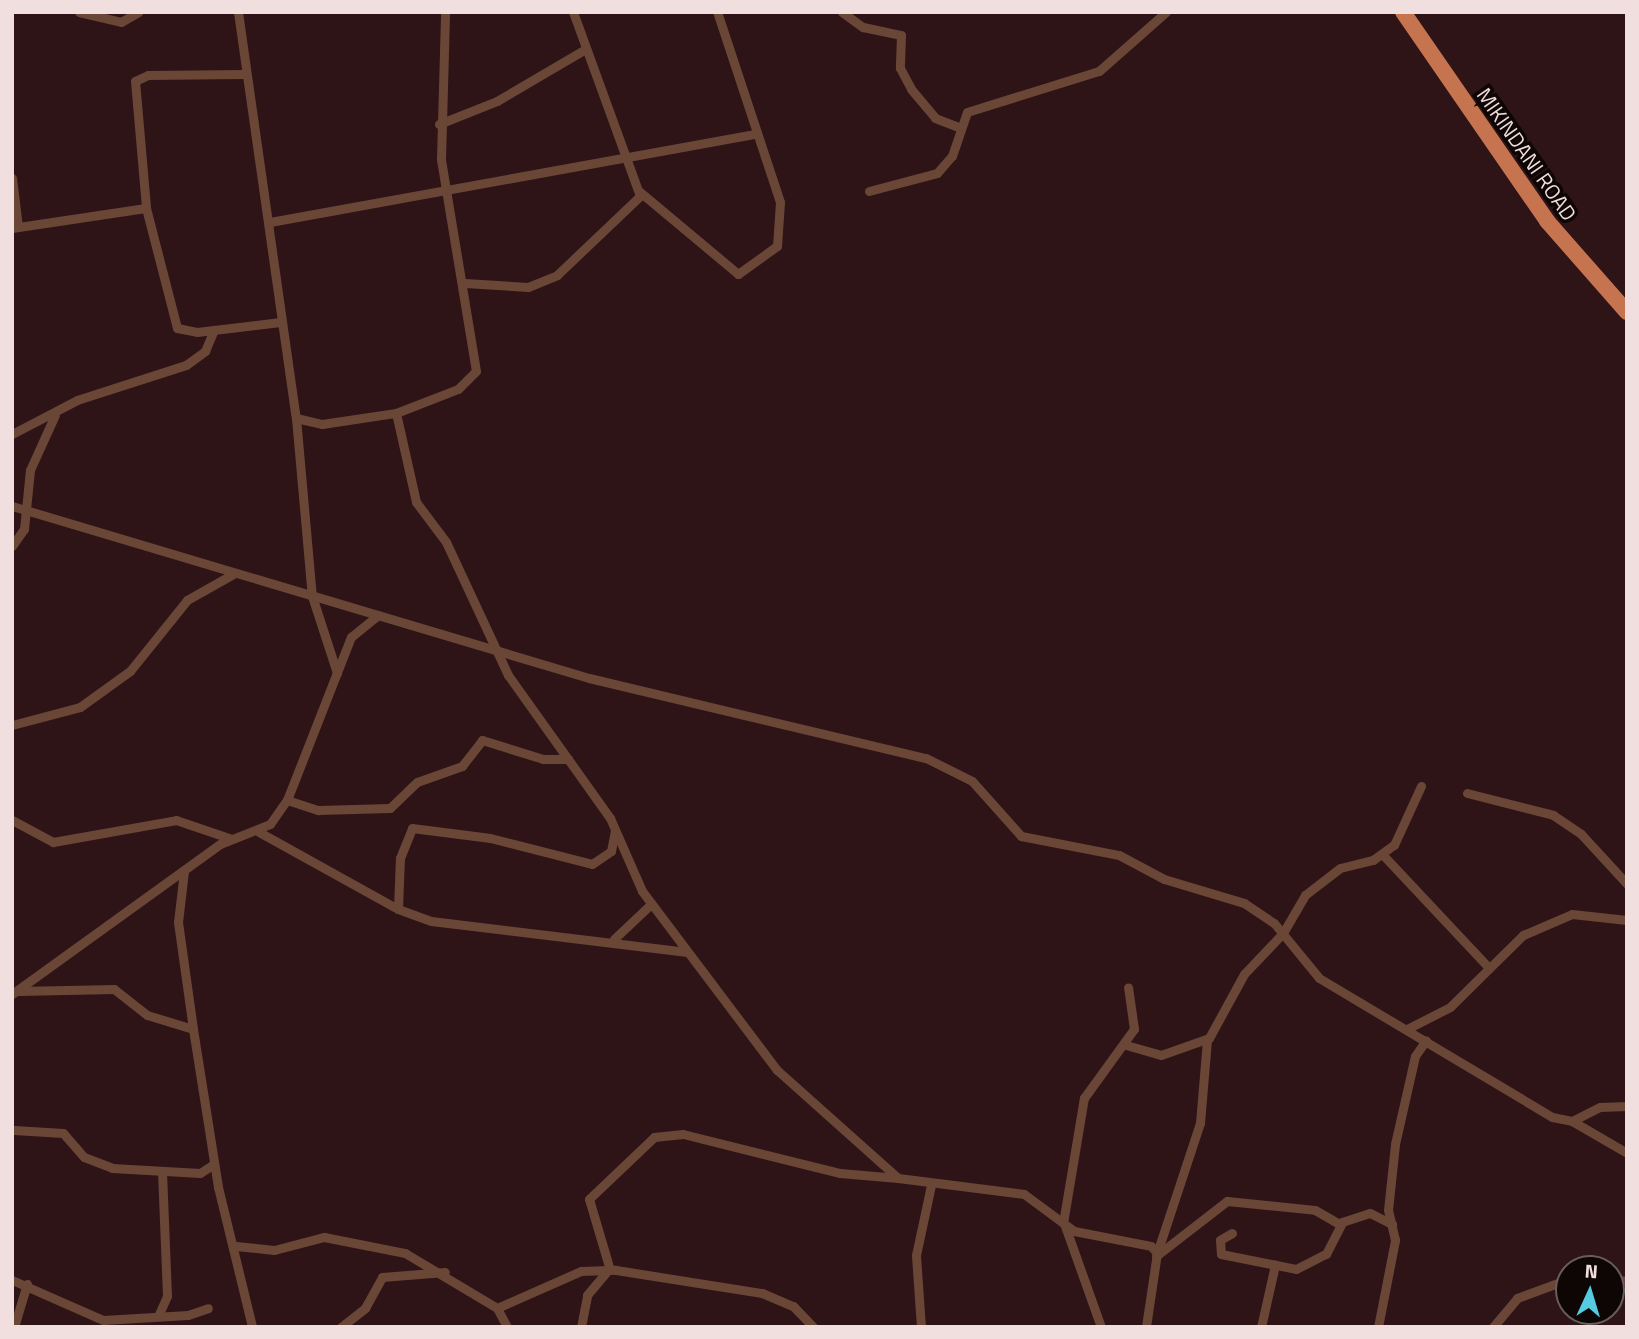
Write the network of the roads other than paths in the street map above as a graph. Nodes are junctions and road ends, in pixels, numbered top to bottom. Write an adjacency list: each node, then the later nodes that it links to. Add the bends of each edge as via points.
1 (79, 12): 2 (street, via 121,22)
2 (138, 12)
3 (238, 12): 11 (street)
4 (445, 12): 12 (street)
5 (573, 12): 10 (street)
6 (717, 12): 14 (street)
7 (842, 12): 13 (street, via 863,27 901,36 900,68 911,89 935,118)
8 (1166, 12): 13 (street, via 1099,71 967,112)
9 (1404, 12): 24 (highway, MIKINDANI ROAD, via 1547,221)
10 (582, 51): 12 (street, via 497,101); 15 (street)
11 (243, 74): 20 (street, via 148,75 135,81); 21 (street)
12 (439, 124): 17 (street)
13 (958, 127): 18 (street, via 952,156 937,173)
14 (755, 134): 15 (street); 19 (street, via 782,218 775,251 744,273 719,262)
15 (630, 153): 17 (street); 19 (street)
16 (12, 178): 22 (street)
17 (444, 189): 21 (street); 23 (street)
18 (869, 191)
19 (640, 192): 23 (street, via 616,224 557,275 528,287)
20 (146, 208): 22 (street); 26 (street, via 173,321 185,331)
21 (270, 222): 25 (street)
22 (15, 228)
23 (465, 283): 28 (street, via 474,376 458,389)
24 (1627, 312)
25 (280, 321): 26 (street); 29 (street)
26 (214, 330): 27 (street, via 205,351 186,365 76,400)
27 (57, 413): 30 (street); 32 (street, via 30,470)
28 (396, 413): 29 (street, via 322,425); 37 (street, via 416,502 446,542)
29 (296, 418): 35 (street)
30 (12, 435)
31 (12, 506): 32 (street)
32 (26, 509): 33 (street, via 22,536); 34 (street)
33 (12, 546)
34 (235, 573): 35 (street); 39 (street, via 187,600 140,661 80,707)
35 (312, 596): 36 (street); 38 (street)
36 (378, 615): 37 (street); 38 (street, via 359,625)
37 (491, 645): 40 (street); 54 (street, via 642,692 926,758 972,781 1021,836 1119,855 1164,879 1233,898)
38 (337, 673): 43 (street)
39 (12, 725)
40 (568, 759): 43 (street, via 543,759 482,740 467,763 417,782 390,808 318,810); 45 (street)
41 (1421, 786): 48 (street, via 1405,830)
42 (1467, 793): 50 (street, via 1553,815 1581,834)
43 (287, 800): 46 (street)
44 (12, 820): 47 (street, via 54,842 176,820)
45 (615, 830): 51 (street); 52 (street, via 611,851 592,864 489,838 412,828 400,859)
46 (259, 832): 47 (street); 52 (street)
47 (234, 839): 49 (street)
48 (1383, 855): 54 (street, via 1336,870 1305,895); 56 (street)
49 (185, 868): 61 (street); 62 (street, via 178,922)
50 (1627, 884)
51 (651, 904): 55 (street); 58 (street)
52 (398, 909): 55 (street, via 466,927)
53 (1627, 920): 57 (street, via 1572,914)
54 (1283, 933): 63 (street, via 1308,970); 64 (street, via 1244,974)
55 (614, 939): 58 (street)
56 (1474, 946): 57 (street); 59 (street)
57 (1501, 950): 59 (street)
58 (687, 952): 73 (street, via 794,1089)
59 (1489, 968): 63 (street, via 1450,1007)
60 (1128, 987): 66 (street, via 1134,1029)
61 (15, 992): 62 (street, via 114,989 147,1015)
62 (193, 1029): 71 (street)
63 (1407, 1029): 65 (street)
64 (1207, 1040): 66 (street, via 1161,1055); 80 (street, via 1200,1123)
65 (1426, 1040): 68 (street, via 1552,1117); 77 (street, via 1415,1056 1395,1144)
66 (1126, 1045): 75 (street, via 1084,1098)
67 (1627, 1106): 68 (street, via 1607,1105)
68 (1572, 1121): 70 (street)
69 (14, 1130): 72 (street, via 57,1131 98,1165)
70 (1627, 1153)
71 (214, 1164): 72 (street, via 200,1173); 79 (street)
72 (162, 1174): 89 (street, via 167,1296)
73 (898, 1178): 74 (street); 82 (street, via 840,1173 683,1134 654,1136 589,1199)
74 (931, 1185): 75 (street, via 1024,1194); 98 (street, via 916,1255)
75 (1064, 1224): 80 (street); 99 (street)
76 (1339, 1224): 77 (street, via 1370,1213); 80 (street, via 1315,1210 1227,1202); 81 (street, via 1330,1248 1312,1265)
77 (1392, 1224): 102 (street)
78 (1232, 1233): 81 (street, via 1220,1240 1221,1254)
79 (236, 1246): 83 (street, via 274,1250 332,1238 405,1253); 93 (street)
80 (1156, 1254): 100 (street)
81 (1275, 1265): 101 (street)
82 (609, 1270): 88 (street, via 581,1271); 96 (street, via 587,1295); 97 (street, via 762,1293 793,1306)
83 (445, 1272): 88 (street); 94 (street, via 382,1277 365,1308)
84 (12, 1280): 85 (street)
85 (27, 1284): 90 (street); 91 (street)
86 (1555, 1284): 103 (street, via 1517,1298)
87 (208, 1308): 89 (street, via 188,1315)
88 (497, 1308): 95 (street)
89 (159, 1314): 90 (street)
90 (93, 1317): 92 (street)
91 (14, 1327)
92 (102, 1327)
93 (252, 1327)
94 (341, 1327)
95 (507, 1327)
96 (581, 1327)
97 (813, 1327)
98 (920, 1327)
99 (1101, 1327)
100 (1146, 1327)
101 (1261, 1327)
102 (1378, 1327)
103 (1493, 1327)

